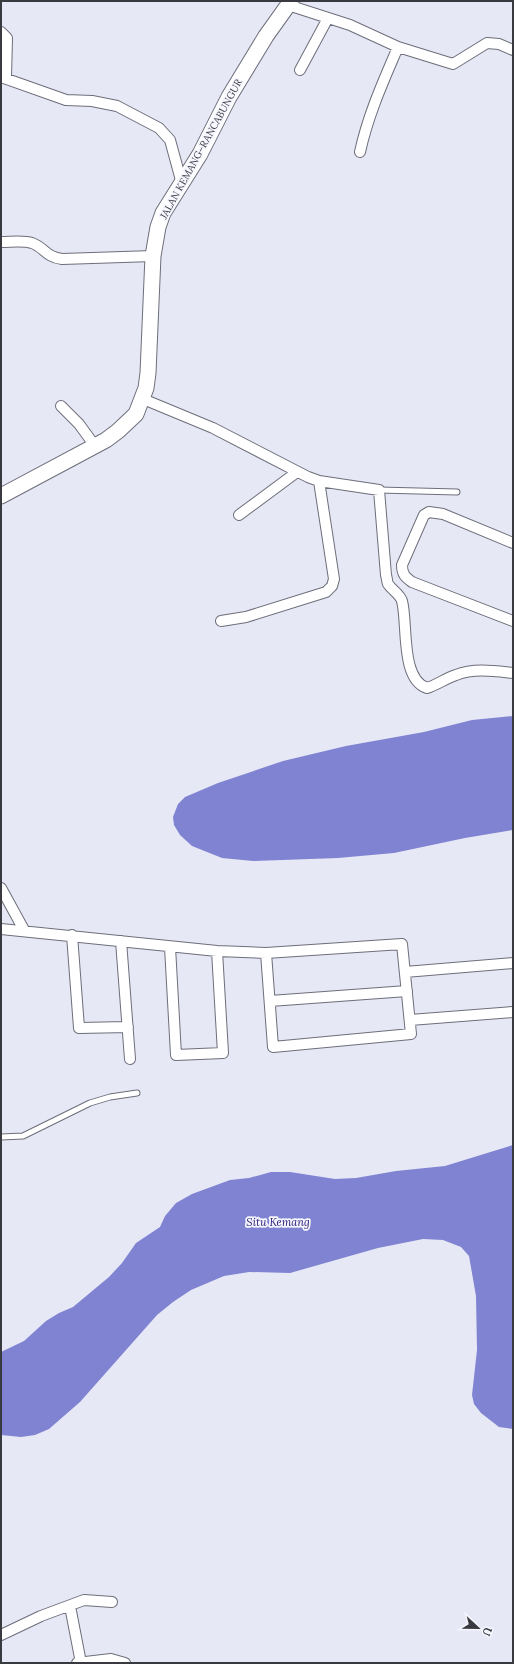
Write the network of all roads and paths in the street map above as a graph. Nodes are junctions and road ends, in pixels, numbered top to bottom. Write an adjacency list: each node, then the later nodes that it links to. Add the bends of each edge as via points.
1 (290, 3): 2 (street); 9 (street, JALAN KEMANG–RANCABUNGUR, via 266,36 229,97)
2 (328, 18): 4 (street); 6 (street)
3 (1, 32): 7 (street, via 7,38)
4 (398, 47): 5 (street, via 453,64 487,43 499,44); 8 (street, via 365,125)
5 (513, 50)
6 (300, 70)
7 (3, 77): 9 (street, via 52,97 117,106 160,128 170,140)
8 (360, 152)
9 (182, 184): 11 (street, JALAN KEMANG–RANCABUNGUR, via 163,214)
10 (1, 242): 11 (street, via 32,243 53,258 62,259)
11 (153, 256): 12 (street, JALAN KEMANG–RANCABUNGUR, via 148,373)
12 (143, 399): 14 (street, JALAN KEMANG–RANCABUNGUR, via 136,414 118,431); 15 (street, via 213,428)
13 (62, 406): 14 (street)
14 (95, 446): 19 (street, JALAN KEMANG–RANCABUNGUR)
15 (297, 472): 16 (street); 20 (street)
16 (319, 481): 17 (street); 22 (street, via 334,579 332,586 326,592 246,617)
17 (379, 490): 18 (lane); 24 (street, via 386,575 388,584 402,600 408,657 415,680 420,686 427,688 465,673 485,670)
18 (458, 492)
19 (1, 496)
20 (239, 515)
21 (513, 543): 23 (street, via 443,514 429,512 424,515 402,565 404,576 412,582)
22 (221, 621)
23 (513, 621)
24 (513, 672)
25 (1, 888): 27 (street)
26 (1, 929): 27 (street)
27 (24, 930): 28 (street)
28 (72, 935): 29 (street); 39 (street, via 79,1028)
29 (121, 941): 30 (street); 39 (street)
30 (170, 947): 31 (street); 31 (street, via 176,1055 223,1053)
31 (217, 951): 32 (street)
32 (266, 953): 34 (street, via 402,944); 36 (street)
33 (513, 964): 34 (street)
34 (405, 972): 35 (street)
35 (407, 991): 36 (street); 38 (street)
36 (270, 1001): 38 (street, via 273,1047 411,1034)
37 (513, 1012): 38 (street)
38 (410, 1020)
39 (128, 1027): 40 (street)
40 (130, 1059)
41 (137, 1094): 42 (lane, via 110,1097 90,1103 23,1136)
42 (1, 1137)
43 (112, 1602): 44 (street, via 84,1600)
44 (70, 1606): 45 (street); 47 (street)
45 (1, 1635)
46 (78, 1663): 47 (street)
47 (81, 1663): 48 (street, via 111,1659)
48 (125, 1663)

